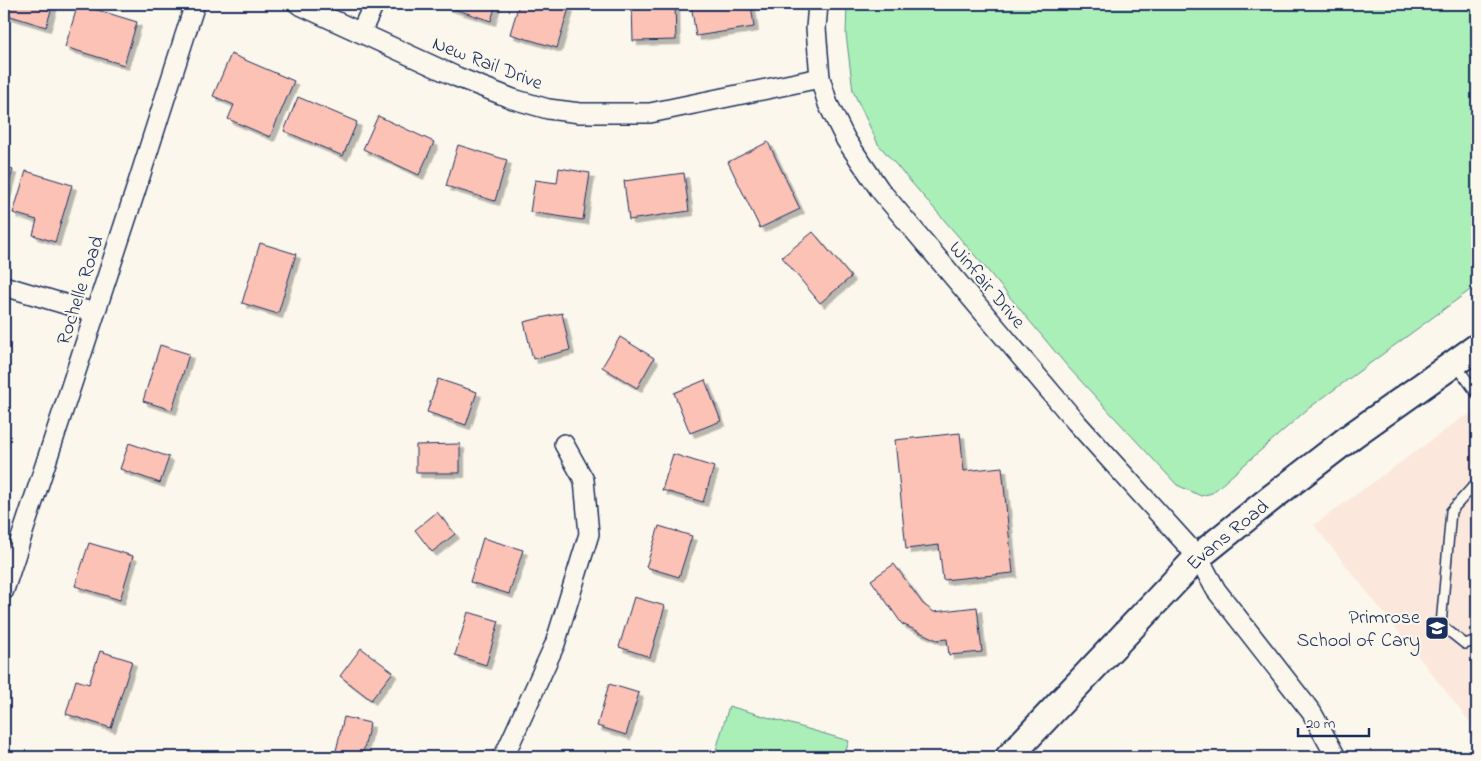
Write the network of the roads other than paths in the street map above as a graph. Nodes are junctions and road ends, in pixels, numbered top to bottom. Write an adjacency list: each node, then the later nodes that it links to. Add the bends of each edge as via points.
1 (195, 4): 8 (street, Rochelle Road)
2 (298, 4): 5 (street, New Rail Drive)
3 (374, 4): 5 (street)
4 (818, 4): 6 (street, Winfair Drive, via 816,28)
5 (361, 32): 6 (street, New Rail Drive, via 512,99 548,109 580,113 650,113)
6 (820, 78): 14 (street, Winfair Drive, via 828,104 846,140 880,190 1076,422)
7 (4, 286): 8 (street)
8 (95, 313): 15 (street, Rochelle Road)
9 (1477, 347): 10 (main road, Evans Road)
10 (1454, 363): 11 (lane); 14 (main road, Evans Road, via 1353,435)
11 (1477, 394)
12 (564, 444): 17 (street, via 584,480 589,534 555,644)
13 (1477, 482): 16 (lane, via 1451,511 1441,625 1464,644)
14 (1198, 557): 18 (main road, Evans Road); 19 (street, Winfair Drive, via 1216,590 1312,713)
15 (4, 590)
16 (1477, 640)
17 (502, 757)
18 (1009, 757)
19 (1336, 757)

